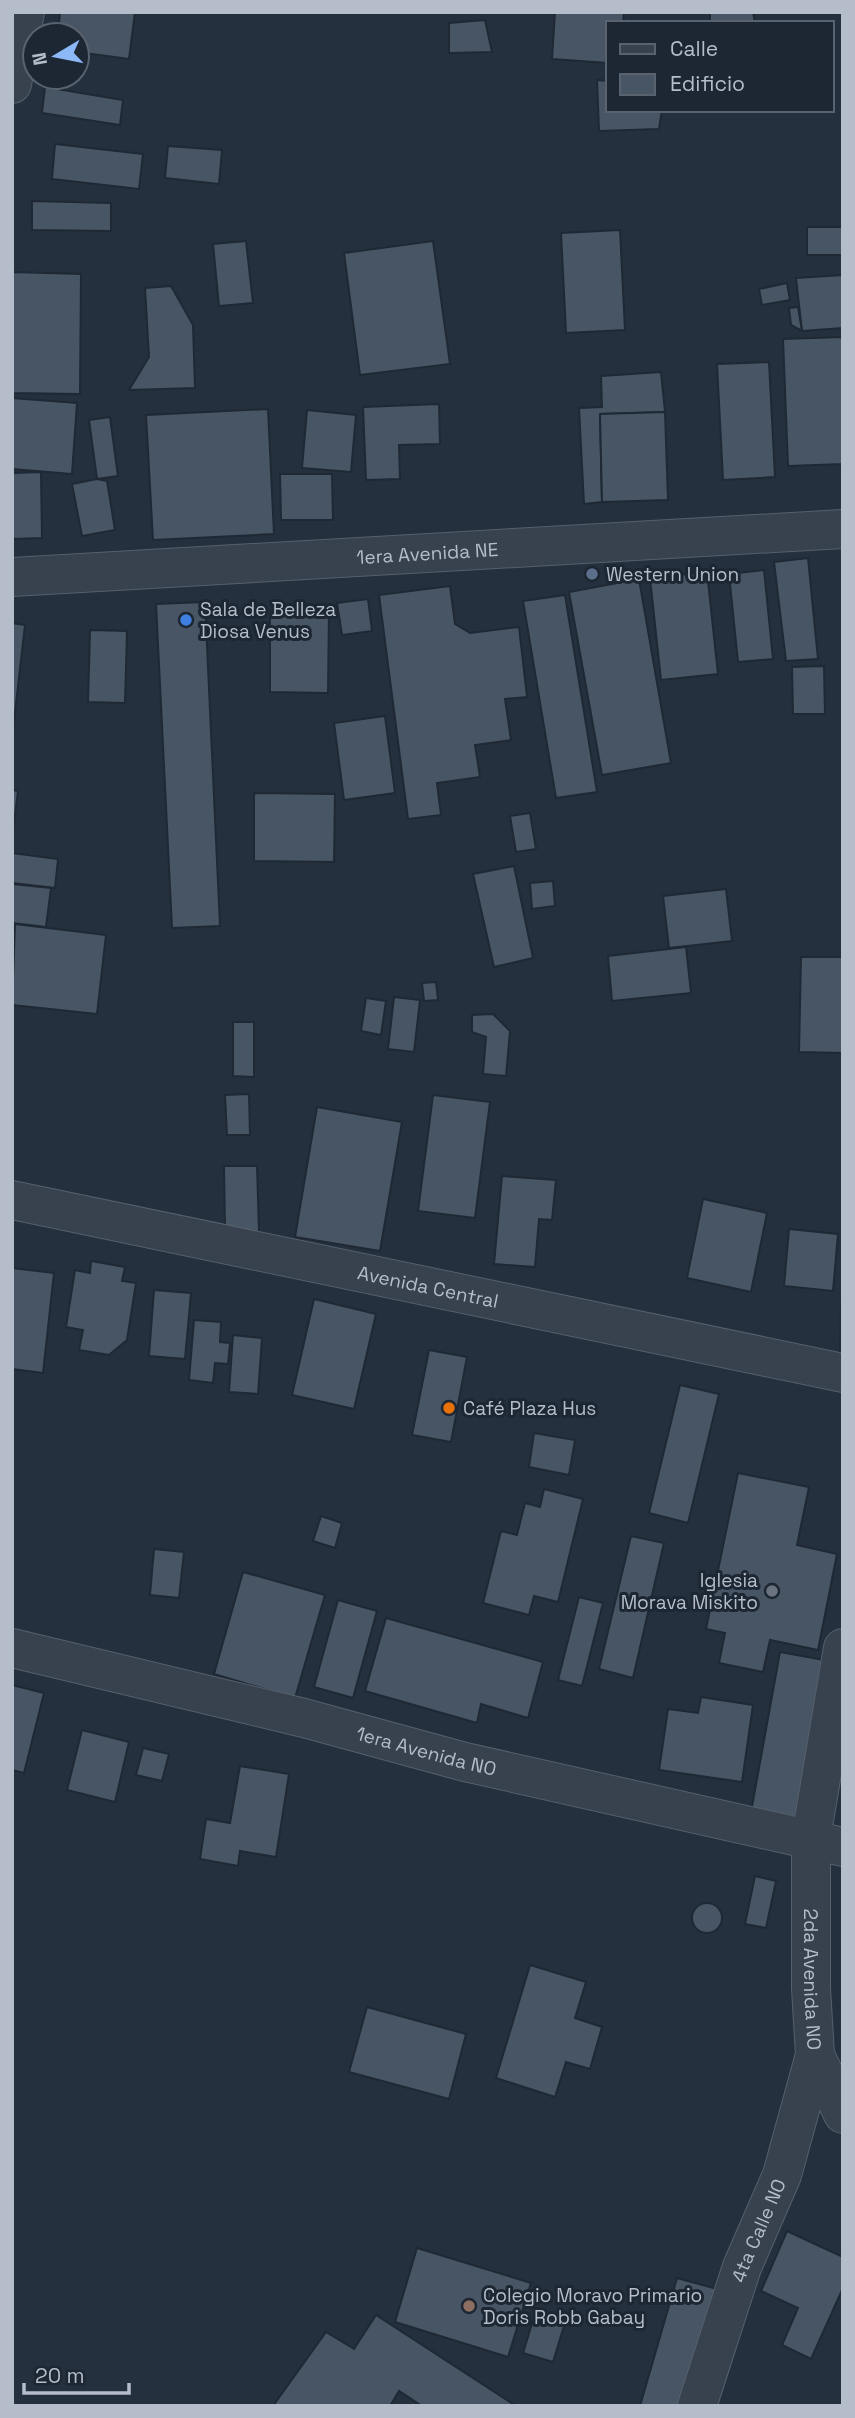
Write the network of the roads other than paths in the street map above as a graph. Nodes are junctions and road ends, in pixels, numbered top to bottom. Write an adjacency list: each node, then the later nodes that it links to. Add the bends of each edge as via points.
1 (25, 12): 2 (street)
2 (12, 84)
3 (843, 529): 4 (street, 1era Avenida NE)
4 (12, 576)
5 (12, 1200): 6 (street, Avenida Central)
6 (843, 1373)
7 (12, 1648): 9 (street, 1era Avenida NO, via 465,1762)
8 (843, 1648): 9 (street, 2da Avenida NO)
9 (827, 1842): 10 (street, 2da Avenida NO, via 811,1988)
10 (815, 2055): 11 (street, 2da Avenida NO); 12 (street, 4ta Calle NO, via 782,2175 743,2267)
11 (843, 2114)
12 (697, 2406)

